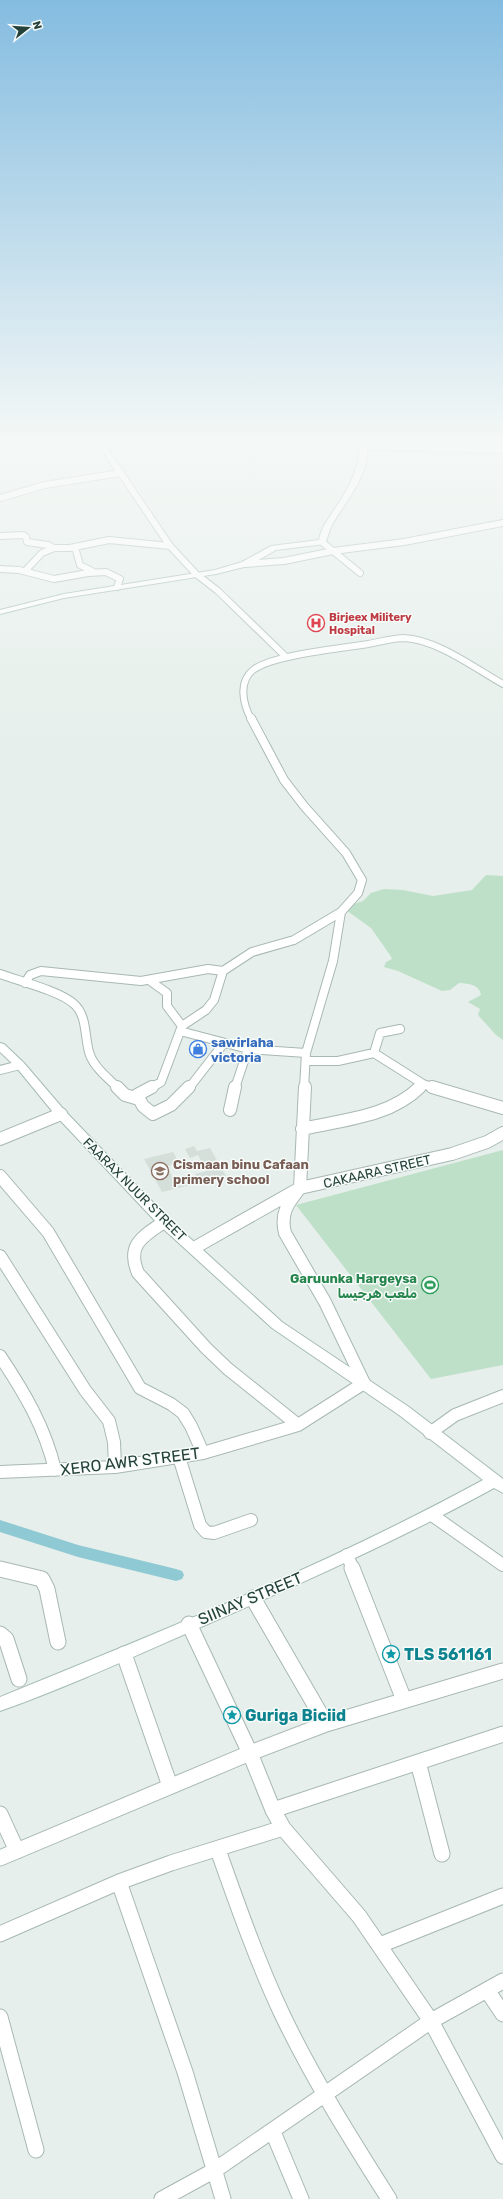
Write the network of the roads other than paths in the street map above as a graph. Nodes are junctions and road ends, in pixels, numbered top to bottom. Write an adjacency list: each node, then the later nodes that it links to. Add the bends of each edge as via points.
1 (27, 541): 9 (street)
2 (106, 541): 8 (street)
3 (115, 541): 7 (street)
4 (166, 541): 7 (street)
5 (411, 541): 10 (street)
6 (322, 542): 10 (street); 11 (main road, via 274,548)
7 (170, 546): 16 (street)
8 (75, 547): 9 (street); 14 (street, via 80,565)
9 (54, 548): 13 (street, via 42,553)
10 (333, 551): 11 (street, via 284,561); 15 (street)
11 (245, 564): 16 (main road)
12 (0, 569): 13 (street)
13 (25, 571): 14 (street, via 55,579)
14 (92, 571): 17 (street, via 117,576 120,579)
15 (360, 573)
16 (196, 574): 17 (main road); 19 (street)
17 (117, 587): 18 (main road, via 42,600)
18 (0, 612)
19 (286, 657): 20 (street, via 386,640 411,639 436,648); 21 (street, via 254,670 247,678 243,687 245,708 284,780 346,853 362,880 358,893)
20 (503, 684)
21 (341, 912): 22 (street, via 294,940 252,952); 32 (street, via 333,961)
22 (223, 971): 24 (street, via 208,970); 26 (street, via 214,1000 206,1010)
23 (0, 974): 25 (street)
24 (149, 980): 25 (street, via 41,971 30,974); 26 (street, via 167,993 167,1006)
25 (25, 983): 36 (street, via 74,1004 84,1022 90,1055 95,1065 125,1095)
26 (181, 1029): 28 (street); 36 (street, via 161,1082 137,1095)
27 (400, 1030): 31 (street, via 380,1033)
28 (224, 1043): 30 (street); 36 (street, via 185,1091 157,1113 153,1114)
29 (0, 1046): 33 (main road, FAARAX NUUR STREET)
30 (248, 1048): 32 (street); 38 (street, via 236,1082)
31 (374, 1053): 32 (street, via 338,1061); 35 (street)
32 (306, 1057): 40 (street)
33 (20, 1065): 34 (street); 39 (main road, FAARAX NUUR STREET)
34 (0, 1070)
35 (424, 1084): 37 (street); 40 (street, via 410,1097 391,1108)
36 (139, 1099)
37 (503, 1108)
38 (230, 1110)
39 (61, 1114): 42 (street); 45 (main road, FAARAX NUUR STREET)
40 (302, 1129): 44 (street)
41 (503, 1132): 44 (street, CAKAARA STREET, via 487,1142 452,1154)
42 (0, 1139)
43 (0, 1176): 53 (street, via 48,1232 140,1388 147,1394 172,1404 182,1413 193,1427)
44 (300, 1188): 46 (street, CAKAARA STREET); 49 (street, via 284,1209 282,1225 288,1240 334,1315)
45 (164, 1222): 46 (main road, FAARAX NUUR STREET); 51 (street, via 139,1240 133,1249 132,1258 138,1273 228,1369)
46 (194, 1248): 49 (main road, FAARAX NUUR STREET, via 277,1325)
47 (0, 1256): 55 (street, via 85,1390 109,1421 114,1442)
48 (0, 1356): 56 (street, via 36,1410 52,1451)
49 (364, 1383): 51 (street, XERO AWR STREET); 52 (main road, FAARAX NUUR STREET)
50 (503, 1396): 52 (street, via 466,1409 438,1425)
51 (298, 1425): 53 (street, XERO AWR STREET)
52 (430, 1433): 58 (main road, FAARAX NUUR STREET)
53 (204, 1453): 54 (street, XERO AWR STREET)
54 (179, 1457): 55 (street, XERO AWR STREET); 60 (street, via 200,1525 206,1532 214,1533)
55 (114, 1466): 56 (street, XERO AWR STREET)
56 (56, 1470): 57 (street, XERO AWR STREET)
57 (0, 1472)
58 (498, 1484): 59 (main road, SIINAY STREET)
59 (432, 1515): 61 (main road, SIINAY STREET); 62 (street)
60 (250, 1520)
61 (346, 1555): 64 (main road, SIINAY STREET); 71 (street)
62 (503, 1565)
63 (0, 1569): 67 (street, via 42,1579 47,1589)
64 (253, 1598): 65 (main road, SIINAY STREET); 73 (street)
65 (189, 1624): 68 (main road, SIINAY STREET); 75 (street)
66 (0, 1634): 70 (street, via 6,1639)
67 (58, 1642)
68 (124, 1654): 72 (main road, SIINAY STREET); 77 (street)
69 (503, 1671): 71 (street)
70 (19, 1679)
71 (404, 1700): 73 (street)
72 (0, 1704)
73 (326, 1724): 75 (street)
74 (503, 1734): 76 (street)
75 (250, 1753): 77 (street); 78 (street)
76 (418, 1762): 78 (street); 83 (street)
77 (170, 1786): 82 (street)
78 (273, 1810): 80 (street)
79 (0, 1814): 82 (street)
80 (282, 1828): 81 (street); 88 (street, via 359,1916)
81 (218, 1850): 85 (street); 94 (street, via 260,1964 282,2015)
82 (17, 1851): 84 (street)
83 (442, 1854)
84 (0, 1858)
85 (119, 1882): 87 (street); 98 (street, via 185,2072)
86 (503, 1896): 88 (street)
87 (0, 1934)
88 (380, 1945): 93 (street)
89 (503, 1981): 90 (street)
90 (487, 1990): 91 (street); 93 (street)
91 (503, 2014)
92 (0, 2018): 96 (street)
93 (431, 2021): 94 (street); 97 (street)
94 (324, 2095): 95 (street); 102 (street)
95 (273, 2132): 98 (street); 101 (street)
96 (36, 2150)
97 (503, 2156)
98 (215, 2170): 99 (street); 100 (street)
99 (162, 2199)
100 (223, 2199)
101 (301, 2199)
102 (389, 2199)

